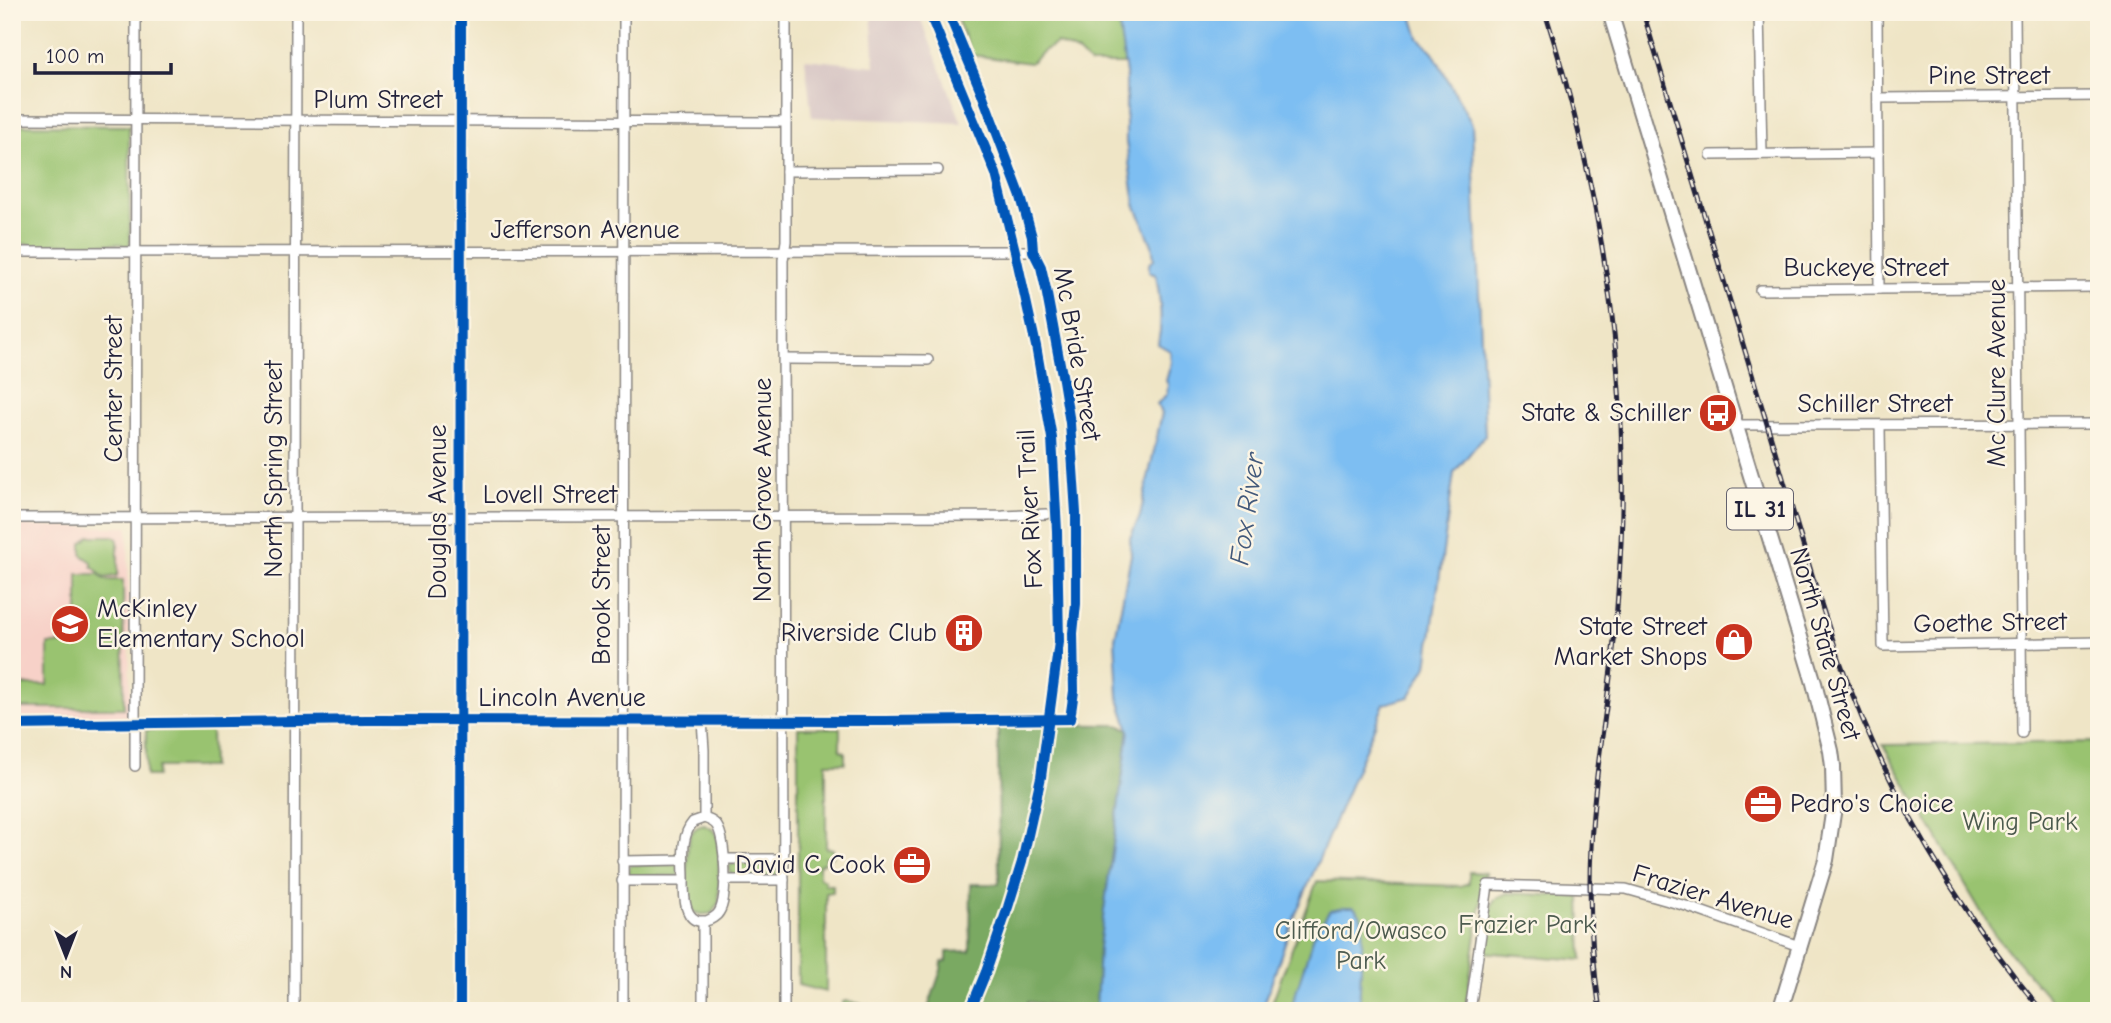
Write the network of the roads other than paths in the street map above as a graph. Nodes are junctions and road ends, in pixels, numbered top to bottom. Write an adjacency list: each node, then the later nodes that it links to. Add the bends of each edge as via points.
1 (136, 12): 15 (street, Center Street)
2 (296, 12): 16 (street, North Spring Street)
3 (461, 12): 17 (street, Douglas Avenue)
4 (624, 12): 18 (street, Brook Street)
5 (786, 12): 19 (street, North Grove Avenue)
6 (948, 12): 28 (street, Mc Bride Street, via 1021,197)
7 (1610, 12): 40 (main road, North State Street / IL 31)
8 (1759, 12): 21 (street)
9 (1877, 12): 13 (street)
10 (2015, 12): 12 (street, Mc Clure Avenue)
11 (2099, 96): 12 (street, Pine Street)
12 (2016, 97): 13 (street, Pine Street); 33 (street, Mc Clure Avenue)
13 (1879, 98): 20 (street)
14 (12, 119): 15 (street, Plum Street)
15 (136, 120): 16 (street, Plum Street); 30 (street, Center Street)
16 (297, 121): 17 (street, Plum Street); 31 (street, North Spring Street)
17 (460, 121): 18 (street, Plum Street); 25 (street, Douglas Avenue)
18 (624, 122): 19 (street, Plum Street); 26 (street, Brook Street)
19 (786, 122): 24 (street, North Grove Avenue)
20 (1878, 153): 21 (street); 34 (street)
21 (1762, 154): 22 (street)
22 (1711, 155)
23 (938, 170): 24 (street)
24 (786, 171): 27 (street, North Grove Avenue)
25 (461, 251): 26 (street, Jefferson Avenue); 31 (street, Jefferson Avenue); 44 (street, Douglas Avenue)
26 (624, 251): 27 (street, Jefferson Avenue); 43 (street, Brook Street)
27 (784, 251): 28 (street, Jefferson Avenue); 36 (street, North Grove Avenue)
28 (1032, 251): 51 (street, Mc Bride Street, via 1041,267 1048,301 1074,468 1077,559)
29 (12, 252): 30 (street, Jefferson Avenue)
30 (135, 252): 31 (street, Jefferson Avenue); 47 (street, Center Street)
31 (297, 252): 48 (street, North Spring Street)
32 (2099, 287): 33 (street, Buckeye Street)
33 (2018, 288): 34 (street, Buckeye Street); 38 (street, Mc Clure Avenue)
34 (1879, 289): 35 (street, Buckeye Street)
35 (1760, 290)
36 (784, 359): 37 (street); 45 (street, North Grove Avenue)
37 (928, 360)
38 (2018, 424): 39 (street, Schiller Street); 41 (street, Schiller Street); 50 (street, Mc Clure Avenue)
39 (2099, 424)
40 (1735, 425): 41 (street, Schiller Street); 71 (main road, North State Street / IL 31, via 1814,683 1833,766 1830,841)
41 (1880, 426): 50 (street, Goethe Street, via 1883,646)
42 (1046, 514): 45 (street, Lovell Street)
43 (623, 516): 44 (street, Lovell Street); 45 (street, Lovell Street); 55 (street, Brook Street)
44 (460, 517): 48 (street, Lovell Street); 52 (street, Douglas Avenue)
45 (784, 517): 56 (street, North Grove Avenue)
46 (12, 518): 47 (street, Lovell Street)
47 (134, 518): 48 (street, Lovell Street); 57 (street, Center Street)
48 (295, 518): 54 (street, North Spring Street)
49 (2099, 642): 50 (street, Goethe Street)
50 (2020, 643): 59 (street, Mc Clure Avenue)
51 (1070, 719): 56 (street, Lincoln Avenue)
52 (461, 720): 54 (street, Lincoln Avenue); 55 (street, Lincoln Avenue); 73 (street, Douglas Avenue)
53 (702, 720): 55 (street, Lincoln Avenue); 56 (street, Lincoln Avenue); 61 (street)
54 (294, 721): 57 (street, Lincoln Avenue); 72 (street, North Spring Street)
55 (622, 721): 65 (street, Brook Street)
56 (785, 721): 63 (street, North Grove Avenue)
57 (135, 723): 58 (street, Lincoln Avenue); 60 (street, Center Street)
58 (12, 725)
59 (2022, 733)
60 (135, 766)
61 (704, 818): 62 (street, via 716,825); 64 (street, via 688,830)
62 (724, 859): 63 (street); 66 (street)
63 (784, 859): 67 (street, North Grove Avenue)
64 (684, 860): 65 (street); 69 (street)
65 (622, 861): 68 (street, Brook Street)
66 (724, 880): 67 (street); 70 (street, via 719,912)
67 (784, 880): 76 (street, North Grove Avenue)
68 (622, 881): 69 (street); 74 (street, Brook Street)
69 (684, 881): 70 (street, via 687,911)
70 (703, 921): 75 (street)
71 (1799, 946): 77 (street, Frazier Avenue, via 1626,889 1488,885); 78 (main road, North State Street / IL 31)
72 (294, 1011)
73 (460, 1011)
74 (623, 1011)
75 (703, 1011)
76 (784, 1011)
77 (1470, 1011)
78 (1780, 1011)

